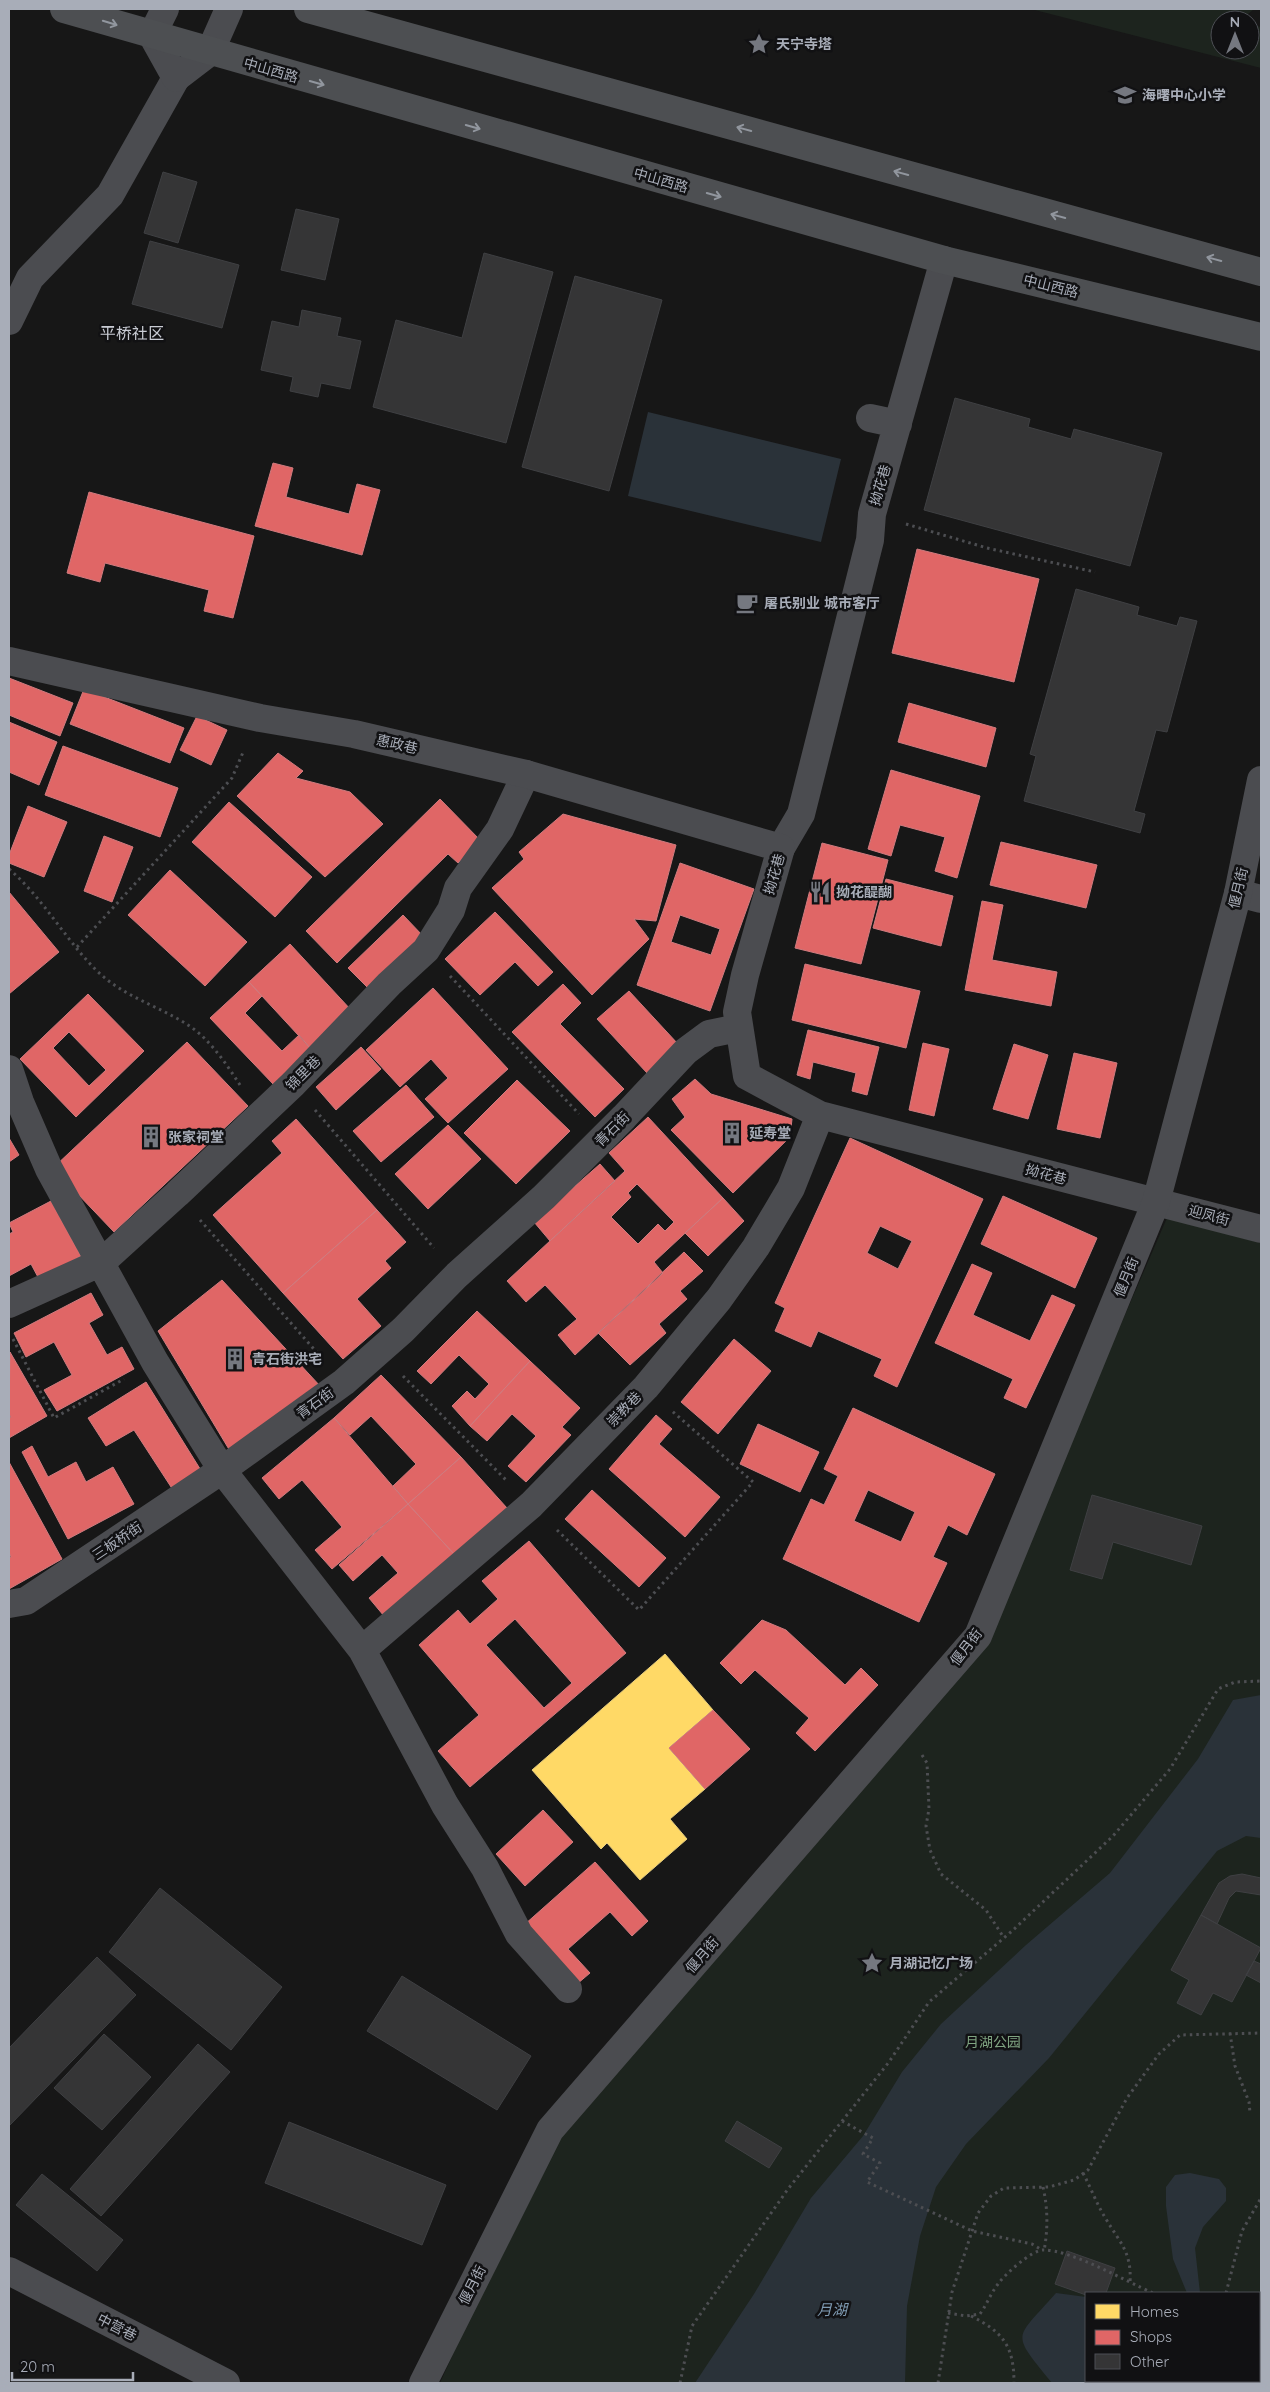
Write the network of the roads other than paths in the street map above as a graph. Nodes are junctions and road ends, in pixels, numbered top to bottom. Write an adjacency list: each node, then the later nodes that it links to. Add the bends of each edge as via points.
1 (64, 9): 5 (main road, 中山西路, one-way to 5)
2 (165, 9): 5 (street)
3 (229, 9): 6 (street)
4 (308, 9): 9 (main road, one-way to 4)
5 (152, 36): 6 (main road, 中山西路); 7 (street)
6 (210, 52): 7 (street); 8 (main road, 中山西路, one-way to 8)
7 (176, 78): 10 (street, via 110,195 30,278)
8 (944, 260): 11 (main road, 中山西路); 13 (street, 拗花巷)
9 (1261, 272)
10 (9, 321)
11 (1261, 338)
12 (870, 418): 13 (street)
13 (898, 424): 17 (street, 拗花巷, via 872,514 870,540 801,814)
14 (9, 661): 15 (street, 惠政巷)
15 (526, 774): 17 (street, 惠政巷); 24 (street, 锦里巷, via 500,829 458,888 451,910 426,950 293,1084)
16 (1261, 780): 18 (street, 偃月街)
17 (781, 848): 19 (street, 拗花巷, via 745,975 737,1012)
18 (1250, 896): 22 (street, 偃月街)
19 (738, 1028): 21 (street, 拗花巷, via 747,1076); 26 (street, 青石街, via 709,1034 686,1050 544,1197 457,1274 404,1330 344,1382)
20 (9, 1069): 24 (street, via 48,1169)
21 (820, 1115): 22 (street, 拗花巷); 28 (street, 崇教巷, via 791,1188 756,1247 719,1299 646,1387 531,1504)
22 (1156, 1202): 23 (street, 迎凤街); 32 (street, 偃月街, via 978,1636 550,2130)
23 (1261, 1229)
24 (102, 1262): 25 (street, 锦里巷); 26 (street, via 155,1362)
25 (9, 1304)
26 (222, 1470): 27 (street, 三板桥街, via 26,1601); 28 (street)
27 (9, 1604)
28 (362, 1650): 29 (street, via 519,1934)
29 (568, 1989)
30 (9, 2271): 31 (street, 中营巷)
31 (226, 2383)
32 (423, 2383)

